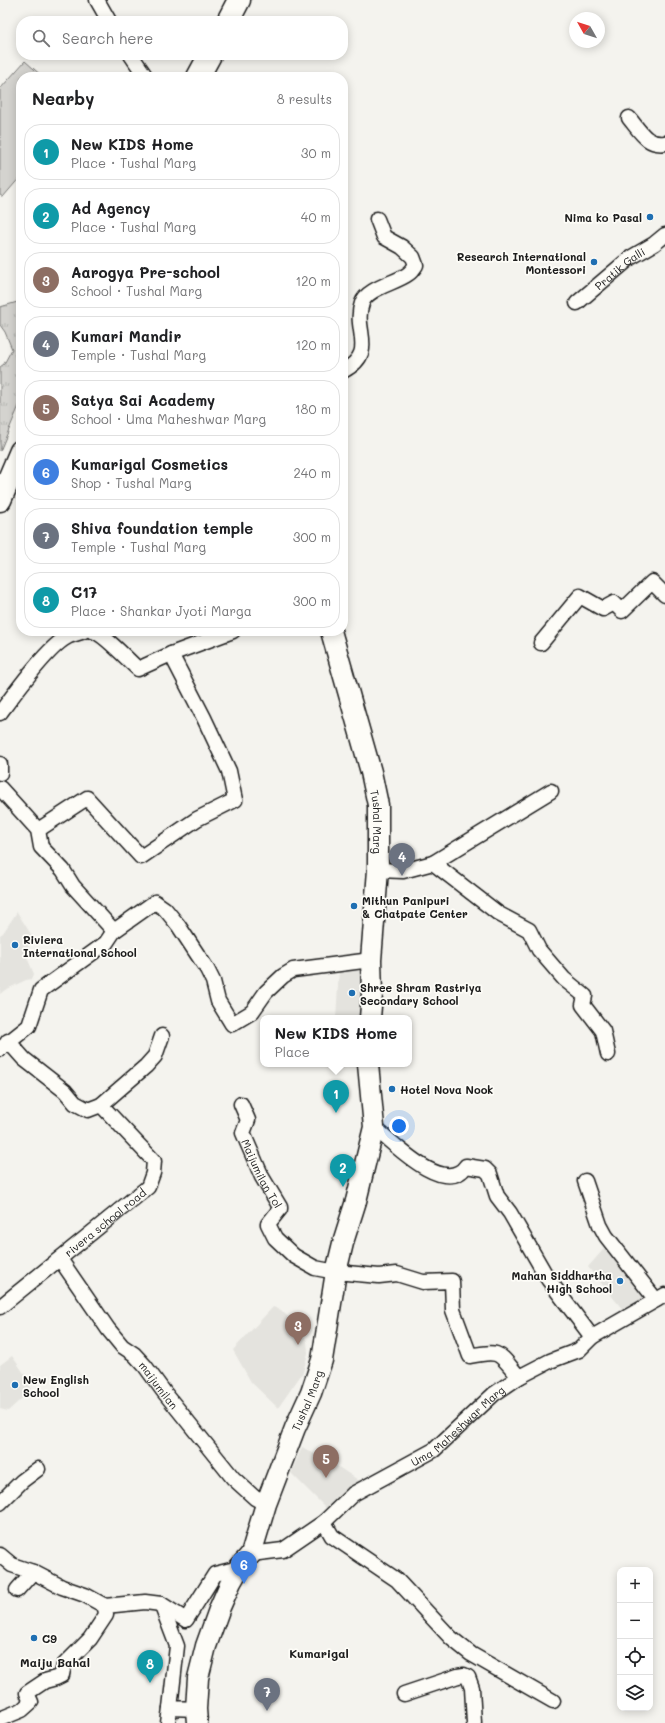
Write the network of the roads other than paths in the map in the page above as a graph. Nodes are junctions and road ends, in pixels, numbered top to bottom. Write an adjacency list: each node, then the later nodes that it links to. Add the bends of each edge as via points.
1 (97, 0): 3 (street)
2 (239, 0): 4 (main road)
3 (106, 16)
4 (231, 16)
5 (134, 60): 7 (street)
6 (207, 60): 8 (main road)
7 (143, 72)
8 (201, 72)
9 (629, 118): 10 (street, via 646,139 656,144)
10 (665, 143)
11 (377, 219): 14 (street, via 384,238 402,247 413,257 416,265 409,274 367,294 360,310 360,357)
12 (665, 235): 13 (street, Pratik Galli, via 630,258)
13 (577, 304)
14 (348, 368)
15 (16, 463): 16 (main road)
16 (0, 500)
17 (665, 596): 22 (street, via 652,582 622,611 614,603 603,609 580,596)
18 (68, 636): 24 (street, via 17,689)
19 (102, 636): 23 (street, via 138,669)
20 (220, 636): 23 (street)
21 (332, 636): 31 (street, Tushal Marg, via 378,805)
22 (541, 643)
23 (171, 654): 29 (street, via 229,771 235,800 197,819 141,857 88,798)
24 (0, 713)
25 (0, 764): 26 (street)
26 (0, 773)
27 (0, 788): 29 (street)
28 (550, 792): 30 (street)
29 (38, 830): 32 (street, via 41,847)
30 (433, 863): 31 (street, via 403,871); 37 (street, via 499,914 529,930 539,950 564,979 585,996 583,1005 602,1031)
31 (378, 870): 33 (street, Tushal Marg)
32 (114, 931): 33 (street, via 155,902 165,909 207,969 218,1001 232,1024 252,1012 266,992 293,970); 36 (street, via 106,943 41,990 29,1026)
33 (371, 960): 34 (street, Tushal Marg)
34 (370, 1015)
35 (162, 1036): 40 (street, via 155,1056)
36 (4, 1045): 40 (street, via 65,1091 75,1103 88,1110)
37 (608, 1054)
38 (368, 1067): 41 (street, Tushal Marg)
39 (241, 1104): 44 (street, Maijumilan Tol, via 248,1120 243,1133 262,1178 280,1207 268,1227 275,1238 294,1256 315,1268)
40 (101, 1105): 43 (street, rivera school road, via 154,1161 153,1174 148,1187)
41 (374, 1127): 44 (street, Tushal Marg); 47 (street, via 429,1171 441,1175 455,1175 462,1173 466,1166 485,1169 490,1174 497,1196 510,1212 548,1279)
42 (585, 1181): 45 (street, via 606,1236)
43 (60, 1259): 46 (street, rivera school road); 51 (street, maijumilan, via 122,1346 145,1366 233,1478 255,1498)
44 (336, 1272): 48 (street, via 379,1276 397,1274 423,1282 452,1281 453,1310 470,1356 489,1352 500,1354); 51 (street, Tushal Marg, via 322,1360 311,1394)
45 (661, 1297): 47 (street, Uma Maheshwar Marg)
46 (0, 1307)
47 (592, 1337): 48 (street, Uma Maheshwar Marg, via 579,1350)
48 (519, 1377): 52 (street, Uma Maheshwar Marg, via 494,1394 434,1450 353,1494)
49 (38, 1469): 50 (street)
50 (0, 1503)
51 (266, 1504): 54 (street, Tushal Marg)
52 (324, 1522): 54 (street, Uma Maheshwar Marg, via 283,1550); 60 (street, via 332,1536 397,1580 451,1638 470,1654)
53 (0, 1555): 55 (street, via 12,1565)
54 (245, 1561): 57 (street, Uma Maheshwar Marg, via 215,1574 186,1620); 62 (street, Tushal Marg, via 220,1607 206,1646 198,1678)
55 (33, 1572): 56 (street); 58 (street)
56 (17, 1590)
57 (161, 1604): 58 (street, via 145,1602); 61 (street, via 177,1646)
58 (105, 1606): 63 (street, via 106,1615 90,1639 64,1664 62,1675 45,1680 28,1693 31,1702 22,1710)
59 (404, 1694): 65 (street, via 464,1675 468,1677 472,1688)
60 (553, 1701)
61 (170, 1708): 62 (street); 64 (street)
62 (196, 1716)
63 (0, 1719)
64 (168, 1723)
65 (474, 1723)

